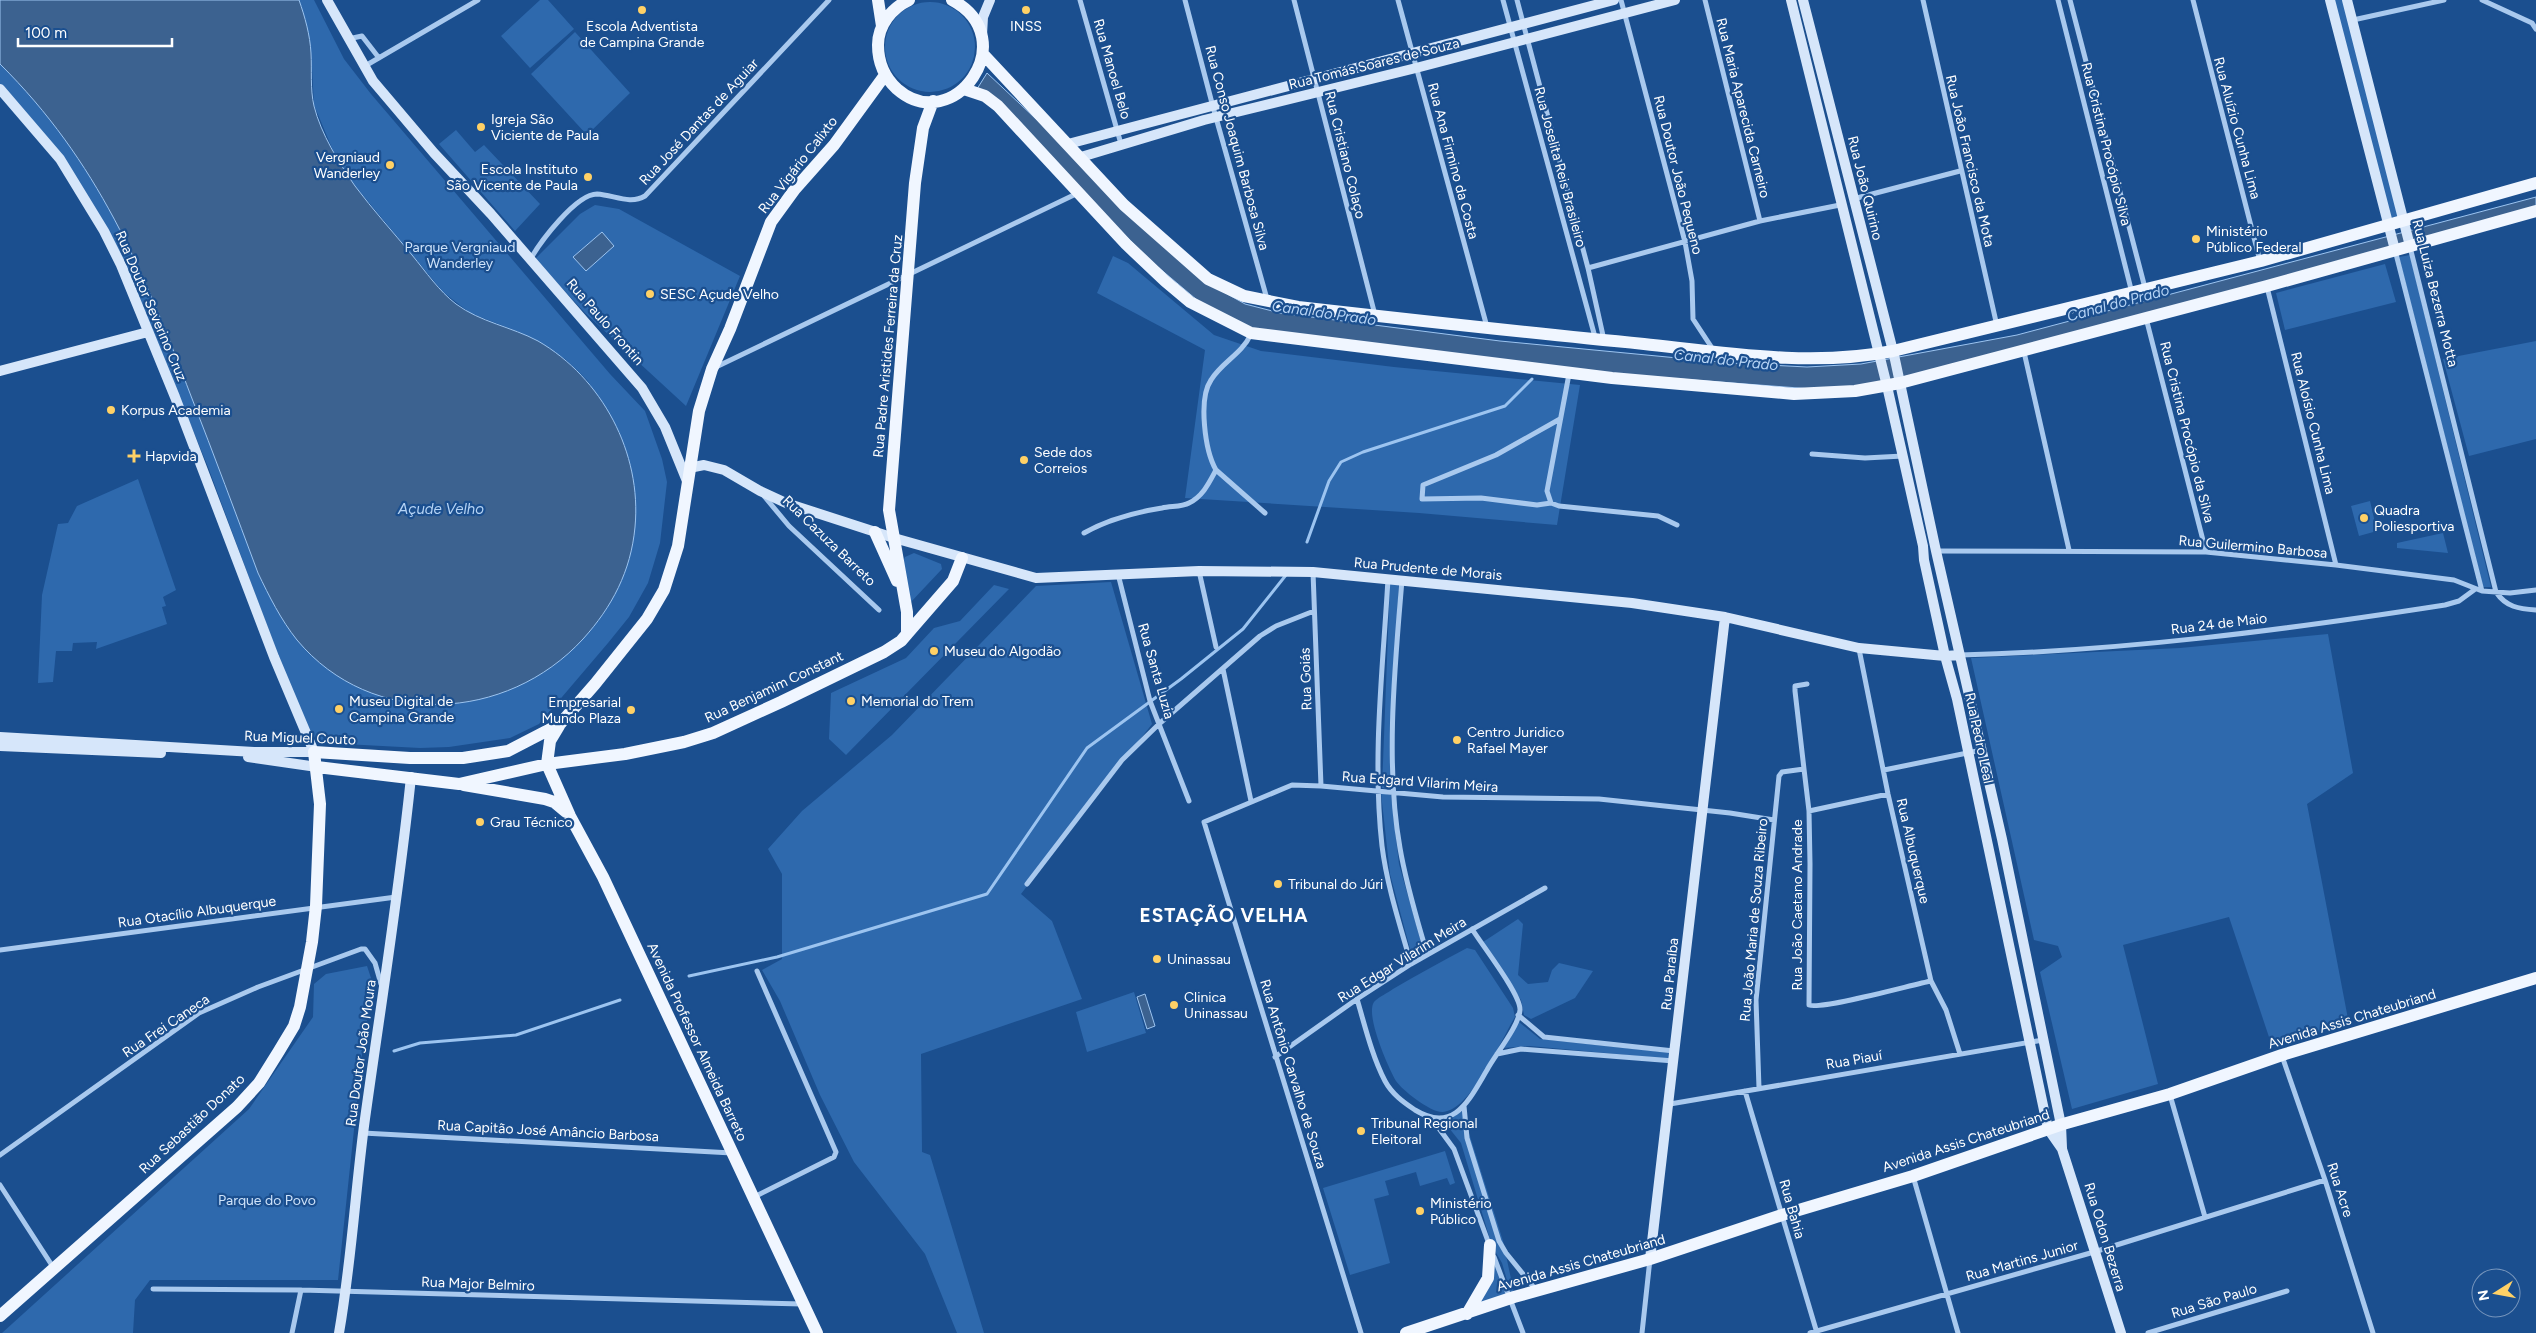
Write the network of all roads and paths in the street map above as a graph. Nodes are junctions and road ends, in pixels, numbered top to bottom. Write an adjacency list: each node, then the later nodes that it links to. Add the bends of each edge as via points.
1 (327, 0): 37 (main road, Rua Paulo Frontin)
2 (478, 0): 43 (street)
3 (829, 0): 72 (street, Rua José Dantas de Aguiar, via 646,196 633,201 596,194 583,198 548,235)
4 (878, 0): 32 (main road)
5 (909, 0): 32 (main road, via 890,13)
6 (952, 0): 35 (main road, via 970,13)
7 (990, 0): 35 (main road, via 983,17)
8 (1080, 0): 54 (street, Rua Manoel Belo)
9 (1185, 0): 52 (street, Rua Conso Joaquim Barbosa Silva)
10 (1294, 0): 47 (street, Rua Cristiano Colaço)
11 (1398, 0): 40 (street, Rua Ana Firmino da Costa)
12 (1503, 0): 33 (street, Rua Joselita Reis Brasileiro)
13 (1517, 0): 31 (street, Rua Joselita Reis Brasileiro)
14 (1614, 0): 31 (main road, Rua Tomás Soares de Souza)
15 (1621, 0): 28 (street, Rua Doutor João Pequeno)
16 (1675, 0): 28 (main road, Rua Tomás Soares de Souza)
17 (1706, 0): 66 (street, Rua Maria Aparecida Carneiro)
18 (1791, 0): 64 (main road, Rua João Quirino)
19 (1803, 0): 63 (main road, Rua João Quirino)
20 (1923, 0): 58 (street, Rua João Francisco da Mota)
21 (2058, 0): 42 (street, Rua Cristina Procópio Silva)
22 (2070, 0): 39 (street, Rua Cristina Procópio Silva)
23 (2193, 0): 73 (street, Rua Aluízio Cunha Lima)
24 (2330, 0): 29 (main road, Rua Luiza Bezerra Motta)
25 (2444, 0): 30 (street)
26 (2482, 0): 34 (street, via 2532,23)
27 (2349, 5): 29 (main road); 30 (main road, Rua Luiza Bezerra Motta)
28 (1624, 14): 36 (main road, Rua Tomás Soares de Souza); 69 (street, Rua Doutor João Pequeno)
29 (2334, 14): 68 (main road, Rua Luiza Bezerra Motta)
30 (2353, 20): 67 (main road, Rua Luiza Bezerra Motta)
31 (1523, 24): 33 (main road, Rua Tomás Soares de Souza); 36 (street, Rua Joselita Reis Brasileiro)
32 (882, 26): 46 (main road, via 878,42 879,59)
33 (1510, 28): 38 (street, Rua Joselita Reis Brasileiro); 40 (main road, Rua Tomás Soares de Souza)
34 (2536, 29)
35 (982, 36): 41 (main road)
36 (1527, 38): 38 (main road, Rua Tomás Soares de Souza); 74 (street, Rua Joselita Reis Brasileiro)
37 (348, 40): 43 (street, via 362,36); 44 (main road, Rua Paulo Frontin)
38 (1514, 42): 45 (main road, Rua Tomás Soares de Souza); 86 (street, Rua Joselita Reis Brasileiro)
39 (2084, 52): 42 (street); 59 (street, Rua Cristina Procópio Silva)
40 (1412, 53): 45 (street, Rua Ana Firmino da Costa); 47 (main road, Rua Tomás Soares de Souza)
41 (983, 54): 49 (main road, via 974,80); 55 (main road)
42 (2072, 56): 60 (street, Rua Cristina Procópio Silva)
43 (379, 58): 44 (street)
44 (364, 66): 72 (main road, Rua Paulo Frontin, via 373,81)
45 (1416, 68): 50 (main road, Rua Tomás Soares de Souza); 83 (street, Rua Ana Firmino da Costa)
46 (885, 75): 51 (main road, via 911,98); 91 (main road, Rua Vigário Calixto, via 834,145 771,222)
47 (1315, 78): 50 (street, Rua Cristiano Colaço); 52 (main road, Rua Tomás Soares de Souza)
48 (0, 89): 84 (main road, Rua Doutor Severino Cruz, via 60,159 87,202 121,265)
49 (964, 90): 51 (main road, via 950,98); 62 (main road, via 985,96 998,106)
50 (1317, 92): 53 (main road, Rua Tomás Soares de Souza); 80 (street, Rua Cristiano Colaço)
51 (934, 101): 75 (main road, Rua Padre Aristides Ferreira da Cruz, via 923,128 917,162)
52 (1213, 107): 53 (street, Rua Conso Joaquim Barbosa Silva); 54 (main road, Rua Tomás Soares de Souza)
53 (1216, 117): 56 (main road, Rua Tomás Soares de Souza); 79 (street, Rua Conso Joaquim Barbosa Silva)
54 (1117, 131): 55 (main road, Rua Tomás Soares de Souza); 56 (street, Rua Manoel Belo)
55 (1068, 144): 57 (main road)
56 (1121, 144): 57 (main road, Rua Tomás Soares de Souza)
57 (1081, 157): 79 (main road, via 1124,205 1208,279 1228,290)
58 (1960, 171): 63 (street); 82 (street, Rua João Francisco da Mota)
59 (2114, 171): 60 (street); 77 (street, Rua Cristina Procópio Silva)
60 (2102, 174): 78 (street, Rua Cristina Procópio Silva)
61 (2536, 183): 67 (main road)
62 (1078, 193): 75 (street); 85 (main road, via 1126,244 1190,302)
63 (1853, 199): 89 (main road, Rua João Quirino)
64 (1840, 205): 66 (street); 90 (main road, Rua João Quirino)
65 (2536, 211): 70 (main road)
66 (1760, 221): 69 (street)
67 (2404, 225): 68 (main road); 70 (main road, Rua Luiza Bezerra Motta)
68 (2390, 229): 71 (main road, Rua Luiza Bezerra Motta); 73 (main road)
69 (1685, 242): 74 (street); 87 (street, Rua Doutor João Pequeno, via 1692,281 1693,319)
70 (2410, 245): 71 (main road); 101 (street, Rua Luiza Bezerra Motta)
71 (2395, 249): 76 (main road); 103 (street, Rua Luiza Bezerra Motta)
72 (530, 260): 102 (main road, Rua Paulo Frontin, via 642,388 665,427)
73 (2260, 261): 77 (main road)
74 (1588, 268): 86 (street, Rua Joselita Reis Brasileiro)
75 (908, 276): 91 (street); 110 (main road, Rua Padre Aristides Ferreira da Cruz, via 889,510)
76 (2267, 286): 81 (main road); 115 (street, Rua Aloísio Cunha Lima)
77 (2146, 289): 78 (main road)
78 (2132, 293): 82 (main road)
79 (1268, 302): 80 (main road)
80 (1376, 316): 83 (main road)
81 (2146, 317): 88 (main road); 113 (street, Rua Cristina Procópio da Silva)
82 (1997, 327): 89 (main road)
83 (1488, 328): 86 (main road)
84 (148, 332): 92 (main road); 142 (main road, Rua Doutor Severino Cruz)
85 (1251, 333): 93 (main road); 100 (street, via 1245,346 1209,381 1205,396 1207,442)
86 (1600, 340): 87 (main road)
87 (1714, 351): 90 (main road, via 1792,357)
88 (2024, 352): 94 (main road); 111 (street)
89 (1894, 353): 90 (main road); 94 (main road, Rua João Quirino)
90 (1879, 356): 95 (main road, Rua Pedro Leal)
91 (712, 369): 99 (main road, Rua Vigário Calixto, via 699,411)
92 (0, 371)
93 (1569, 373): 95 (main road, via 1794,394 1855,391); 96 (street)
94 (1900, 382): 95 (main road); 112 (main road, Rua Pedro Leal)
95 (1886, 384): 98 (main road, Rua Pedro Leal)
96 (1560, 420): 105 (street, via 1547,491); 105 (street, via 1496,455 1423,485 1422,499 1482,498 1537,505)
97 (1812, 454): 98 (street, via 1865,458)
98 (1904, 456): 134 (main road, Rua Pedro Leal)
99 (689, 468): 102 (main road, Rua Vigário Calixto); 104 (main road, Rua Cazuza Barreto, via 704,465 724,470)
100 (1216, 470): 106 (street); 109 (street, via 1203,492 1188,504 1130,516)
101 (2466, 478): 103 (street); 124 (street, Rua Luiza Bezerra Motta)
102 (687, 481): 137 (main road, Rua Miguel Couto, via 678,546 664,590 647,619)
103 (2454, 481): 123 (street, Rua Luiza Bezerra Motta)
104 (760, 492): 108 (main road, Rua Cazuza Barreto); 126 (street, Rua Cazuza Barreto, via 789,526)
105 (1551, 503): 107 (street, via 1658,516)
106 (1265, 513)
107 (1678, 524)
108 (875, 532): 110 (main road, Rua Cazuza Barreto); 125 (main road)
109 (1084, 533)
110 (894, 538): 114 (main road, Rua Prudente de Morais); 125 (main road, Rua Padre Aristides Ferreira da Cruz)
111 (2069, 550): 112 (street, Rua Guilermino Barbosa); 113 (street, Rua Guilermino Barbosa)
112 (1936, 551): 133 (main road, Rua Pedro Leal)
113 (2206, 552): 115 (street, Rua Guilermino Barbosa)
114 (962, 558): 118 (main road, Rua Prudente de Morais, via 1036,578); 130 (main road, Rua Benjamim Constant, via 954,581)
115 (2336, 565): 121 (street, Rua Guilermino Barbosa, via 2454,580)
116 (1199, 571): 117 (main road, Rua Prudente de Morais); 118 (main road, Rua Prudente de Morais); 131 (street)
117 (1313, 572): 119 (main road, Rua Prudente de Morais); 128 (street, Rua Goiás)
118 (1118, 574): 138 (street, Rua Santa Luzia)
119 (1388, 578): 120 (main road, Rua Prudente de Morais); 151 (street)
120 (1402, 580): 129 (main road, Rua Prudente de Morais, via 1632,603); 152 (street)
121 (2474, 590): 123 (street, Rua Guilermino Barbosa); 133 (street, Rua 24 de Maio, via 2459,601 2445,605 2271,630 2134,645)
122 (2536, 590): 124 (street)
123 (2482, 591): 124 (street, Rua Guilermino Barbosa)
124 (2496, 592): 127 (street, via 2507,604)
125 (903, 594): 130 (main road, via 907,612)
126 (879, 610)
127 (2536, 610)
128 (1314, 611): 135 (street, via 1276,626); 150 (street, Rua Goiás)
129 (1725, 617): 132 (main road, Rua Prudente de Morais); 156 (main road, Rua Paraíba)
130 (906, 634): 144 (main road, Rua Benjamim Constant, via 884,652 713,733 625,754)
131 (1216, 648)
132 (1859, 648): 134 (main road, Rua Prudente de Morais); 147 (street, Rua Albuquerque)
133 (1960, 655): 134 (main road, Rua Prudente de Morais); 141 (main road, Rua Pedro Leal)
134 (1945, 656): 143 (main road, Rua Pedro Leal)
135 (1223, 669): 138 (street); 155 (street)
136 (1807, 684): 146 (street, Rua João Caetano Andrade, via 1795,686)
137 (560, 724): 142 (main road, Rua Miguel Couto, via 527,743 487,756 410,758); 144 (main road, via 550,741)
138 (1159, 724): 154 (street, Rua Santa Luzia); 161 (street, via 1122,760)
139 (0, 737): 142 (main road, Rua Miguel Couto, via 254,752)
140 (0, 746): 145 (main road, Rua Miguel Couto, via 234,756)
141 (1982, 750): 143 (street); 176 (main road, Rua Pedro Leal)
142 (314, 752): 145 (main road, Rua Sebastião Donato)
143 (1969, 753): 147 (street); 177 (main road, Rua Pedro Leal)
144 (547, 764): 149 (main road, Rua Miguel Couto); 158 (main road, Avenida Professor Almeida Barreto)
145 (317, 767): 148 (main road, Rua Miguel Couto); 164 (main road, Rua Sebastião Donato, via 320,804)
146 (1804, 769): 157 (street, Rua João Caetano Andrade); 159 (street, Rua João Maria de Souza Ribeiro, via 1782,772)
147 (1884, 770): 153 (street, Rua Albuquerque)
148 (411, 777): 149 (main road, Rua Miguel Couto); 163 (main road, Rua Doutor João Moura)
149 (459, 784): 158 (main road, via 545,799 554,802)
150 (1321, 786): 151 (street, Rua Edgard Vilarim Meira); 155 (street, Rua Edgard Vilarim Meira, via 1292,785)
151 (1378, 791): 152 (street, Rua Edgard Vilarim Meira); 168 (street, via 1382,847)
152 (1394, 792): 156 (street, Rua Edgard Vilarim Meira, via 1466,798 1599,799); 167 (street, via 1401,854)
153 (1888, 794): 157 (street); 172 (street, Rua Albuquerque)
154 (1190, 801)
155 (1250, 801): 160 (street, Rua Edgard Vilarim Meira)
156 (1702, 810): 159 (street, Rua Edgard Vilarim Meira); 182 (main road, Rua Paraíba)
157 (1809, 811): 172 (street, Rua João Caetano Andrade, via 1809,1005 1835,1004)
158 (570, 816): 193 (main road, Avenida Professor Almeida Barreto, via 603,877)
159 (1774, 820): 183 (street, Rua João Maria de Souza Ribeiro, via 1756,1000)
160 (1204, 822): 181 (street, Rua Antônio Carvalho de Souza)
161 (1027, 884)
162 (1545, 888): 165 (street, Rua Edgar Vilarim Meira)
163 (397, 897): 164 (street, Rua Otacílio Albuquerque); 174 (main road, Rua Doutor João Moura)
164 (316, 906): 166 (street, Rua Otacílio Albuquerque); 169 (main road, Rua Sebastião Donato)
165 (1472, 929): 167 (street, Rua Edgar Vilarim Meira); 175 (street, via 1515,994 1520,1010)
166 (0, 950)
167 (1427, 954): 168 (street, Rua Edgar Vilarim Meira)
168 (1411, 964): 173 (street, Rua Edgar Vilarim Meira)
169 (308, 968): 174 (street, Rua Frei Caneca, via 365,949 378,970); 194 (street, Rua Frei Caneca, via 209,1008); 204 (main road, Rua Sebastião Donato, via 294,1026 259,1083 214,1128)
170 (757, 971): 198 (street, via 836,1152 834,1157)
171 (2536, 978): 180 (main road, Avenida Assis Chateubriand)
172 (1931, 981): 179 (street, Rua Albuquerque, via 1946,1010)
173 (1357, 999): 181 (street, Rua Edgar Vilarim Meira); 188 (street, via 1385,1082 1401,1100)
174 (382, 1001): 191 (main road, Rua Doutor João Moura)
175 (1518, 1015): 178 (street); 182 (street, via 1544,1037)
176 (2043, 1040): 177 (street, Rua Piauí); 189 (main road, Rua Pedro Leal)
177 (2030, 1044): 179 (street, Rua Piauí); 190 (main road, Rua Pedro Leal)
178 (1496, 1054): 182 (street, via 1521,1049); 187 (street)
179 (1960, 1054): 183 (street, Rua Piauí)
180 (2282, 1055): 185 (main road, Avenida Assis Chateubriand); 196 (street, Rua Acre)
181 (1275, 1056): 219 (street, Rua Antônio Carvalho de Souza)
182 (1674, 1056): 186 (main road, Rua Paraíba)
183 (1759, 1088): 184 (street, Rua Piauí)
184 (1745, 1090): 186 (street, Rua Piauí); 199 (street, Rua Bahia)
185 (2170, 1094): 189 (main road, Avenida Assis Chateubriand); 200 (street)
186 (1670, 1104): 203 (main road, Rua Paraíba)
187 (1464, 1106): 188 (street, via 1448,1117); 208 (street, via 1467,1138 1499,1241)
188 (1432, 1119): 201 (street, via 1454,1150)
189 (2061, 1125): 190 (main road, Avenida Assis Chateubriand); 192 (main road, Rua Odon Bezerra)
190 (2048, 1129): 192 (main road, Rua Odon Bezerra); 195 (main road, Avenida Assis Chateubriand)
191 (363, 1133): 193 (street, Rua Capitão José Amâncio Barbosa); 207 (main road, Rua Doutor João Moura)
192 (2062, 1149): 202 (main road, Rua Odon Bezerra)
193 (732, 1153): 198 (main road, Avenida Professor Almeida Barreto)
194 (0, 1155)
195 (1913, 1176): 199 (main road, Avenida Assis Chateubriand); 210 (street)
196 (2325, 1180): 200 (street, Rua Martins Junior); 226 (street, Rua Acre)
197 (0, 1184): 204 (street)
198 (753, 1197): 212 (main road, Avenida Professor Almeida Barreto)
199 (1782, 1215): 203 (main road, Avenida Assis Chateubriand); 215 (street, Rua Bahia)
200 (2205, 1217): 202 (street, Rua Martins Junior)
201 (1490, 1245): 211 (street); 213 (main road, via 1488,1278)
202 (2094, 1252): 210 (street, Rua Martins Junior); 224 (main road, Rua Odon Bezerra)
203 (1650, 1259): 208 (main road, Avenida Assis Chateubriand); 222 (street, Rua Paraíba)
204 (55, 1269): 214 (main road, Rua Sebastião Donato)
205 (153, 1289): 206 (street, Rua Major Belmiro)
206 (301, 1290): 207 (street, Rua Major Belmiro); 216 (street)
207 (346, 1291): 212 (street, Rua Major Belmiro); 217 (main road, Rua Doutor João Moura)
208 (1538, 1291): 211 (main road, Avenida Assis Chateubriand)
209 (2287, 1291): 225 (street, Rua São Paulo)
210 (1947, 1294): 215 (street, Rua Martins Junior); 223 (street)
211 (1512, 1303): 213 (main road, Avenida Assis Chateubriand); 221 (street)
212 (803, 1304): 218 (main road, Avenida Professor Almeida Barreto)
213 (1467, 1314): 220 (main road, Avenida Assis Chateubriand)
214 (0, 1316)
215 (1815, 1332)
216 (292, 1333)
217 (339, 1333)
218 (817, 1333)
219 (1361, 1333)
220 (1406, 1333)
221 (1524, 1333)
222 (1642, 1333)
223 (1958, 1333)
224 (2121, 1333)
225 (2148, 1333)
226 (2373, 1333)

